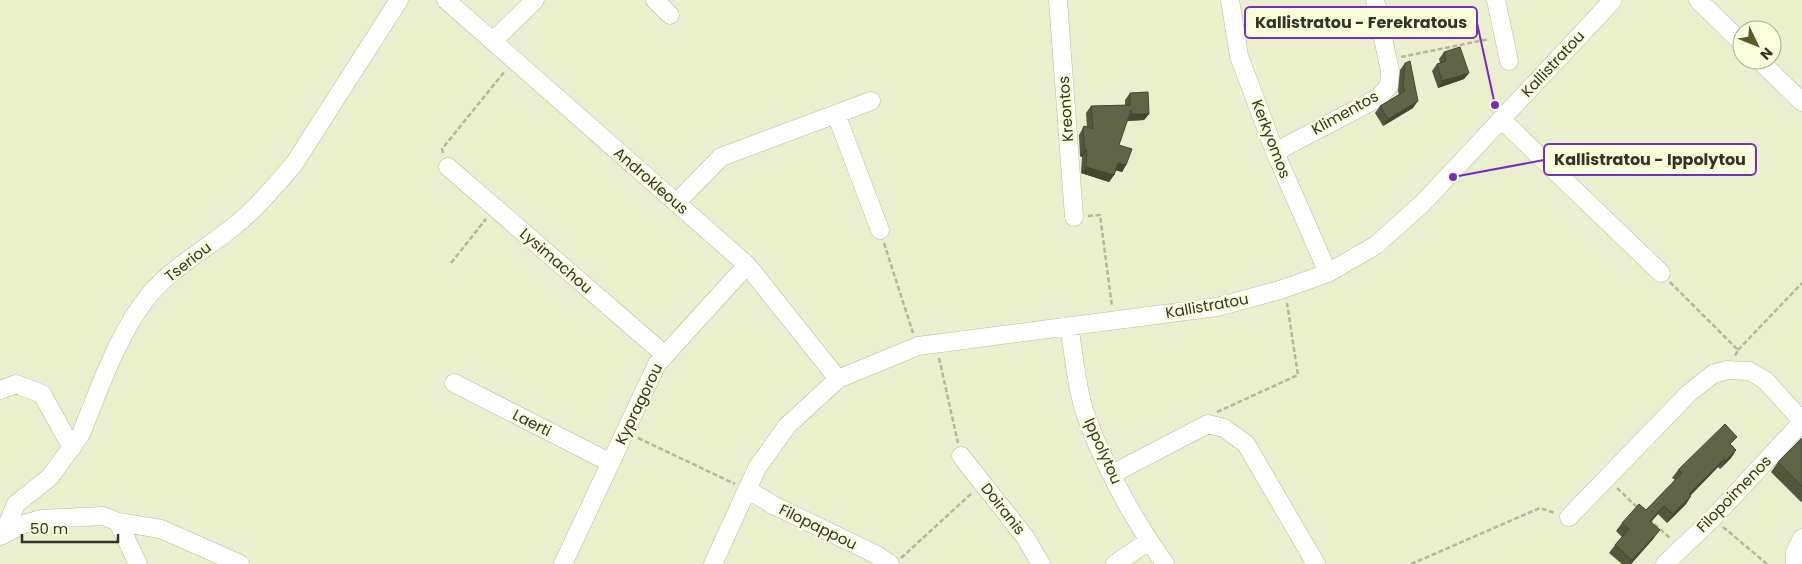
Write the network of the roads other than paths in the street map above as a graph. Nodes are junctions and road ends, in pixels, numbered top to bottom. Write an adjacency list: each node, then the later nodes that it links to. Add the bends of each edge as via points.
1 (399, 0): 34 (street, Tseriou, via 294,164 233,228 168,276 142,305 126,331)
2 (446, 0): 13 (street, Androkleous)
3 (535, 0): 13 (street)
4 (655, 0): 11 (street)
5 (1058, 0): 23 (street, Kreontos)
6 (1230, 0): 20 (street, Kerkyomos, via 1239,56)
7 (1375, 0): 20 (street, Klimentos, via 1390,71 1389,86 1378,98)
8 (1496, 0): 14 (street)
9 (1613, 0): 19 (street, Kallistratou)
10 (1698, 0): 12 (street)
11 (670, 15)
12 (1732, 33)
13 (493, 41): 22 (street, Androkleous)
14 (1509, 61)
15 (1769, 70): 17 (street)
16 (871, 101): 18 (street)
17 (1802, 102)
18 (836, 114): 22 (street, via 722,157); 24 (street)
19 (1501, 119): 26 (street); 27 (street, Kallistratou, via 1423,203 1376,244)
20 (1274, 152): 27 (street, Kerkyomos)
21 (448, 167): 29 (street, Lysimachou)
22 (676, 203): 25 (street, Androkleous)
23 (1074, 217)
24 (880, 230)
25 (747, 265): 29 (street, Kypragorou); 30 (street, Androkleous)
26 (1661, 273)
27 (1328, 274): 28 (street, Kallistratou, via 1216,307)
28 (1069, 326): 30 (street, Kallistratou, via 918,346); 37 (street, Ippolytou, via 1085,411)
29 (665, 355): 36 (street, Kypragorou, via 657,364)
30 (838, 378): 38 (street, Kallistratou, via 787,426 757,468)
31 (454, 383): 36 (street, Laerti)
32 (0, 390): 34 (street, via 16,384 42,394)
33 (1802, 422): 39 (street, via 1765,380 1749,371 1727,370 1712,374 1689,393); 53 (street, Filopoimenos, via 1713,518)
34 (72, 448): 41 (street, Tseriou, via 50,477 16,504)
35 (961, 456): 49 (street, Doiranis, via 1025,537)
36 (610, 463): 46 (street, Kypragorou)
37 (1112, 474): 43 (street, Ippolytou); 52 (street, via 1208,424 1224,428 1246,444)
38 (747, 489): 47 (street, Kallistratou); 48 (street, Filopappou)
39 (1569, 517)
40 (118, 522): 41 (street, via 103,516 41,519); 44 (street); 45 (street, via 161,529)
41 (2, 535)
42 (1802, 538): 54 (street, via 1795,552)
43 (1149, 541): 50 (street); 51 (street, Ippolytou)
44 (138, 564)
45 (240, 564)
46 (563, 564)
47 (713, 564)
48 (890, 564)
49 (1041, 564)
50 (1115, 564)
51 (1165, 564)
52 (1316, 564)
53 (1665, 564)
54 (1795, 564)

